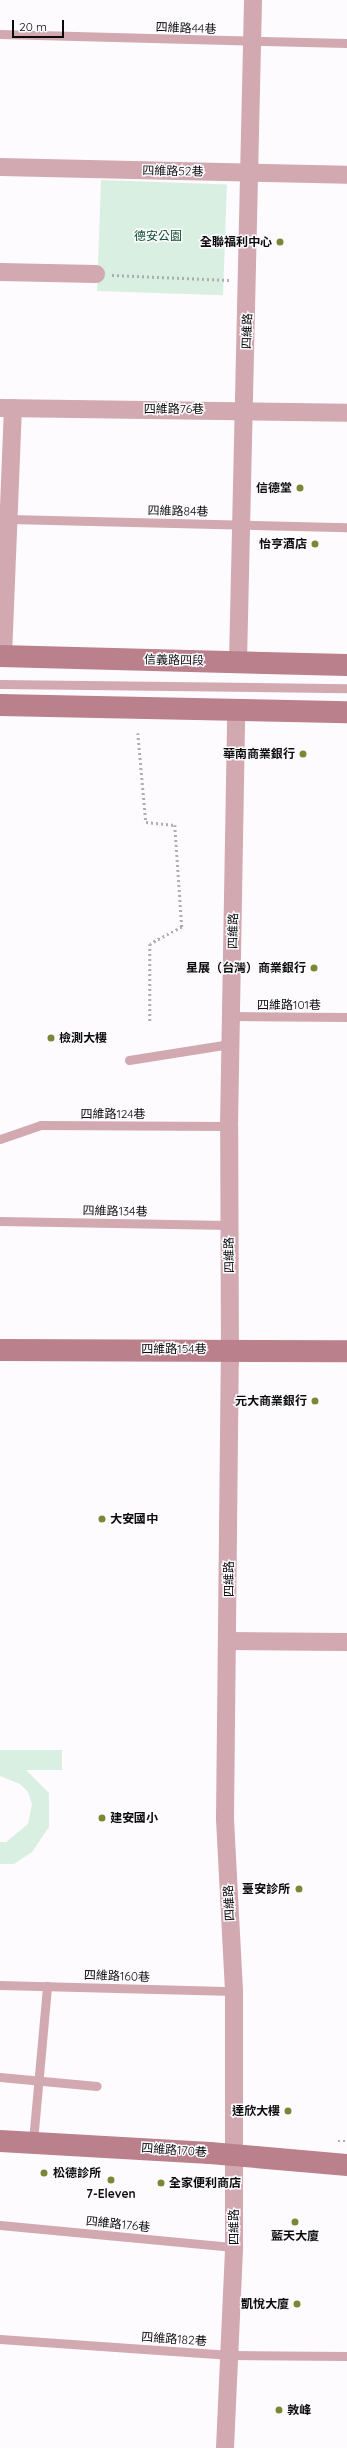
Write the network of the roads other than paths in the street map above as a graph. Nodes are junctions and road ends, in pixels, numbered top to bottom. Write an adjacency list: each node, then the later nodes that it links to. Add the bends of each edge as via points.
1 (253, 0): 3 (street, 四維路)
2 (0, 34): 3 (lane, 四維路44巷)
3 (252, 42): 4 (lane, 四維路44巷); 6 (street, 四維路)
4 (347, 43)
5 (0, 167): 6 (street, 四維路52巷)
6 (250, 172): 7 (street, 四維路52巷); 11 (street, 四維路)
7 (347, 174)
8 (0, 272): 9 (street)
9 (96, 274)
10 (6, 408): 11 (street, 四維路76巷); 13 (street)
11 (245, 409): 12 (street, 四維路76巷); 14 (street, 四維路)
12 (347, 413)
13 (8, 519): 14 (lane, 四維路84巷); 16 (street)
14 (242, 525): 15 (lane, 四維路84巷); 17 (street, 四維路)
15 (347, 527)
16 (2, 656): 17 (street, 信義路四段)
17 (238, 662): 18 (street, 信義路四段)
18 (347, 664)
19 (0, 684): 20 (lane, 信義路四段)
20 (347, 688)
21 (0, 705): 22 (street)
22 (236, 710): 23 (street); 24 (street, 四維路)
23 (347, 712)
24 (231, 1016): 25 (lane, 四維路101巷); 26 (street, 四維路)
25 (347, 1017)
26 (230, 1044): 27 (lane); 28 (street, 四維路)
27 (129, 1060)
28 (229, 1126): 29 (lane, 四維路124巷, via 41,1125); 31 (street, 四維路)
29 (0, 1139)
30 (0, 1221): 31 (lane, 四維路134巷)
31 (229, 1226): 32 (street, 四維路)
32 (230, 1349): 33 (street, 四維路154巷); 34 (street, 四維路154巷); 35 (street, 四維路)
33 (0, 1350)
34 (347, 1351)
35 (228, 1641): 36 (street); 39 (street, 四維路, via 225,1818)
36 (347, 1642)
37 (0, 1985): 38 (lane, 四維路160巷)
38 (47, 1986): 39 (lane, 四維路160巷); 41 (lane)
39 (234, 1991): 45 (street, 四維路)
40 (0, 2077): 41 (lane)
41 (38, 2080): 42 (lane); 44 (lane)
42 (98, 2086)
43 (0, 2141): 44 (street, 四維路170巷)
44 (33, 2141): 45 (street, 四維路170巷)
45 (234, 2155): 46 (street, 四維路170巷); 48 (street, 四維路)
46 (347, 2165)
47 (0, 2225): 48 (lane, 四維路176巷)
48 (234, 2247): 50 (street, 四維路)
49 (0, 2339): 50 (lane, 四維路182巷)
50 (230, 2355): 51 (lane, 四維路182巷); 52 (street, 四維路)
51 (347, 2356)
52 (225, 2448)

